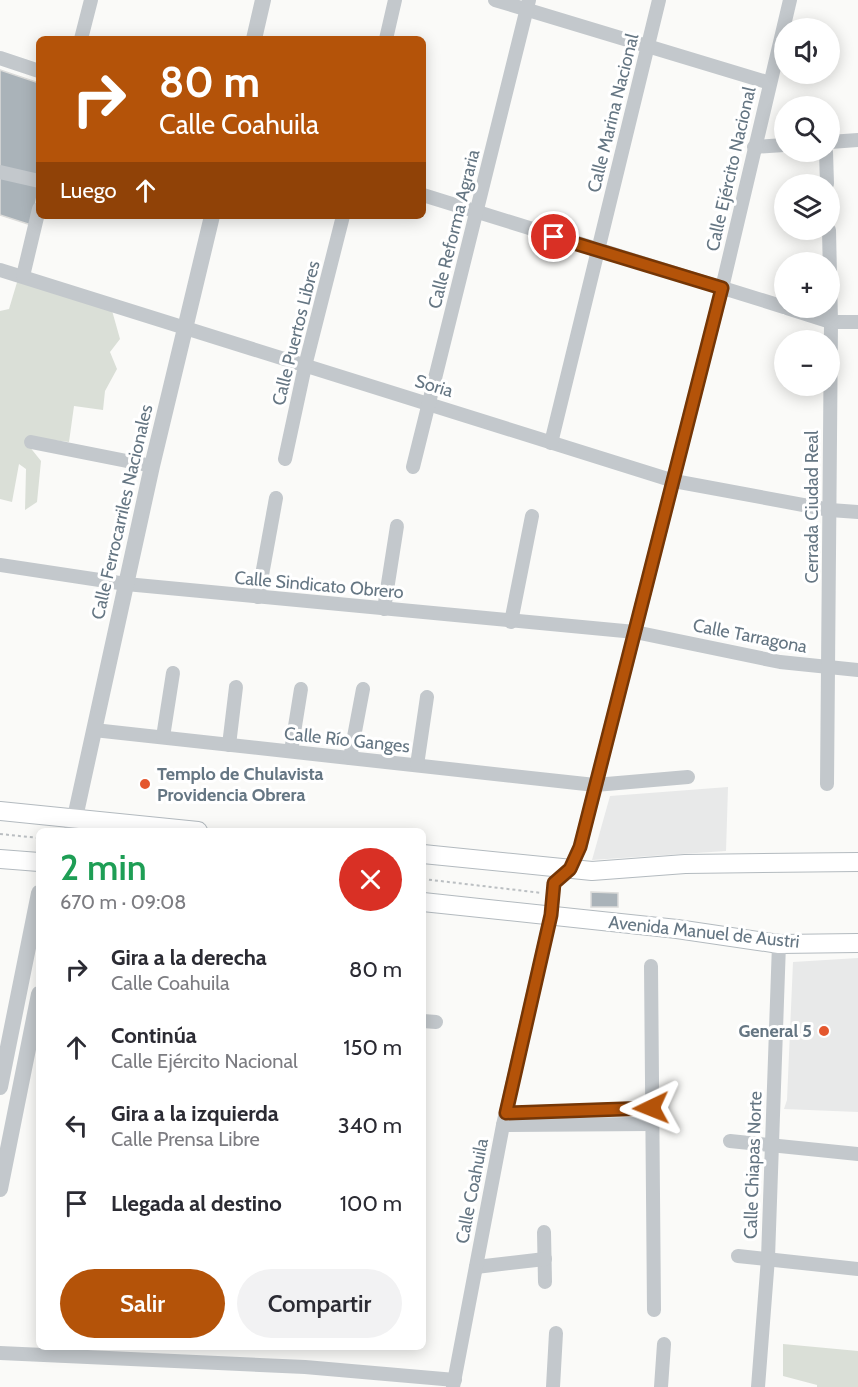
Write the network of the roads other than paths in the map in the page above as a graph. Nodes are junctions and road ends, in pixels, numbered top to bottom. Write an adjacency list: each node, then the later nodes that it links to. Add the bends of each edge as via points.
1 (92, 0): 8 (street)
2 (263, 0): 9 (street)
3 (395, 0): 10 (street)
4 (495, 0): 7 (street)
5 (659, 0): 11 (street, Calle Marina Nacional)
6 (790, 0): 14 (street, Calle Ejército Nacional)
7 (527, 5): 11 (street); 22 (street, Calle Reforma Agraria)
8 (82, 36)
9 (255, 36)
10 (387, 36)
11 (648, 47): 14 (street); 27 (street, Calle Marina Nacional)
12 (0, 58): 13 (street)
13 (36, 70)
14 (770, 83): 18 (street, Calle Ejército Nacional)
15 (858, 140): 16 (street)
16 (840, 141)
17 (774, 146): 18 (street)
18 (754, 147): 30 (street, Calle Ejército Nacional)
19 (0, 171): 20 (street)
20 (36, 181)
21 (426, 196): 22 (street)
22 (478, 212): 27 (street); 37 (street, Calle Reforma Agraria)
23 (37, 219): 29 (street)
24 (211, 219): 35 (street, Calle Ferrocarriles Nacionales)
25 (342, 219): 36 (street, Calle Puertos Libres)
26 (829, 240): 33 (street, Cerrada Ciudad Real)
27 (599, 251): 30 (street); 39 (street, Calle Marina Nacional)
28 (0, 270): 29 (street, Soria)
29 (23, 276): 35 (street, Soria)
30 (722, 288): 31 (street); 43 (street, Calle Ejército Nacional)
31 (774, 303)
32 (819, 318): 33 (street)
33 (831, 322): 34 (street); 45 (street, Cerrada Ciudad Real)
34 (858, 322)
35 (184, 327): 36 (street, Soria); 41 (street, Calle Ferrocarriles Nacionales)
36 (304, 366): 37 (street, Soria); 40 (street, Calle Puertos Libres)
37 (429, 403): 39 (street, Soria); 42 (street, Calle Reforma Agraria)
38 (31, 442): 41 (street)
39 (551, 443): 43 (street, Soria)
40 (285, 459)
41 (152, 466): 50 (street, Calle Ferrocarriles Nacionales)
42 (413, 467)
43 (674, 481): 45 (street, Soria); 54 (street, Calle Ejército Nacional)
44 (276, 498): 51 (street)
45 (830, 510): 46 (street, Soria); 55 (street, Cerrada Ciudad Real)
46 (858, 512)
47 (532, 516): 53 (street)
48 (397, 526): 52 (street)
49 (0, 565): 50 (street, Calle Sindicato Obrero)
50 (126, 584): 51 (street, Calle Sindicato Obrero); 62 (street, Calle Ferrocarriles Nacionales)
51 (258, 597): 52 (street, Calle Sindicato Obrero)
52 (384, 609): 53 (street, Calle Sindicato Obrero)
53 (511, 622): 54 (street, Calle Sindicato Obrero)
54 (636, 632): 55 (street, Calle Tarragona); 70 (street, Calle Ejército Nacional)
55 (828, 669): 56 (street, Calle Tarragona); 69 (street, Cerrada Ciudad Real)
56 (858, 670)
57 (173, 673): 63 (street)
58 (236, 687): 64 (street)
59 (302, 689): 65 (street)
60 (363, 689): 66 (street)
61 (427, 697): 67 (street)
62 (94, 730): 63 (street, Calle Río Ganges); 72 (street, Calle Ferrocarriles Nacionales)
63 (163, 737): 64 (street, Calle Río Ganges)
64 (230, 745): 65 (street, Calle Río Ganges)
65 (291, 752): 66 (street, Calle Río Ganges)
66 (350, 758): 67 (street, Calle Río Ganges)
67 (417, 765): 70 (street, Calle Río Ganges)
68 (688, 777): 70 (street, Calle Río Ganges)
69 (827, 784)
70 (596, 785): 78 (street, Calle Ejército Nacional, via 580,847)
71 (0, 811): 72 (main road)
72 (74, 825): 73 (main road)
73 (136, 828)
74 (426, 854): 78 (main road)
75 (0, 859): 76 (main road)
76 (36, 862)
77 (858, 862): 78 (main road)
78 (570, 869): 81 (street, Calle Coahuila, via 554,883)
79 (426, 902): 81 (main road, Avenida Manuel de Austri)
80 (36, 906): 86 (street)
81 (551, 915): 83 (main road, Avenida Manuel de Austri); 90 (street, Calle Coahuila)
82 (858, 943): 83 (main road, Avenida Manuel de Austri)
83 (779, 944): 93 (street, Calle Chiapas Norte)
84 (651, 966): 89 (street)
85 (36, 1009): 87 (street)
86 (3, 1051): 87 (street); 88 (street)
87 (27, 1055): 95 (street)
88 (0, 1087)
89 (651, 1108): 90 (street); 91 (street)
90 (505, 1119): 91 (street); 100 (street, Calle Coahuila)
91 (651, 1124): 103 (street)
92 (730, 1141): 93 (street)
93 (770, 1145): 94 (street); 98 (street, Calle Chiapas Norte)
94 (858, 1154)
95 (0, 1189)
96 (544, 1232): 99 (street)
97 (738, 1256): 98 (street)
98 (768, 1258): 101 (street); 110 (street, Calle Chiapas Norte)
99 (545, 1259): 100 (street); 102 (street)
100 (476, 1267): 107 (street, Calle Coahuila)
101 (858, 1269)
102 (545, 1282)
103 (654, 1310)
104 (556, 1332): 108 (street)
105 (664, 1344): 109 (street)
106 (0, 1353): 107 (street, via 305,1367)
107 (454, 1383)
108 (553, 1387)
109 (661, 1387)
110 (758, 1387)

